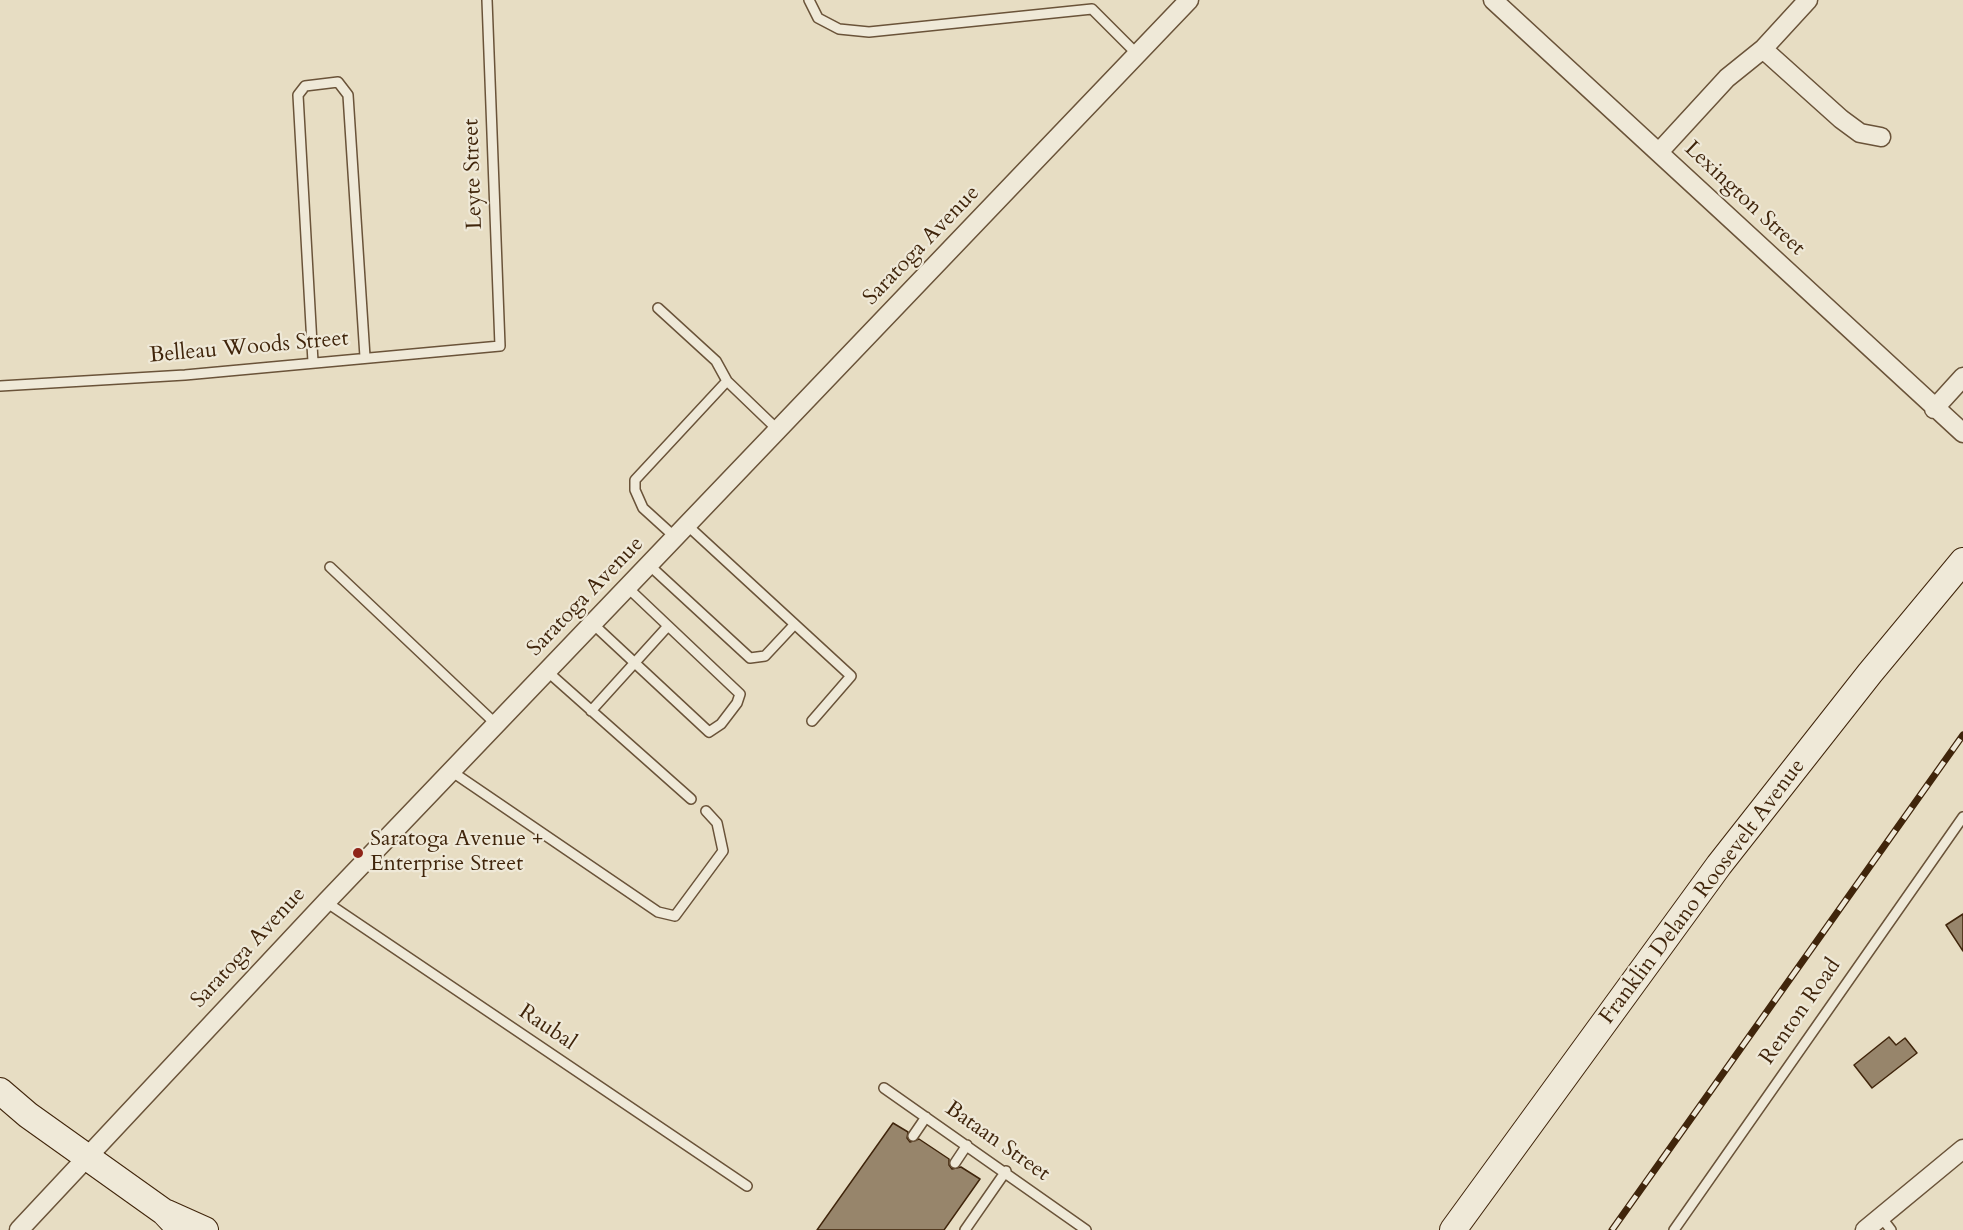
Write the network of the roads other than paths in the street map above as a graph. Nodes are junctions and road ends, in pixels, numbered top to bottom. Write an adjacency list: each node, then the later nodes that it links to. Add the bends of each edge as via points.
1 (487, 0): 12 (lane, Leyte Street)
2 (809, 0): 6 (lane, via 818,18 839,29 869,32)
3 (1189, 0): 8 (street, Saratoga Avenue)
4 (1493, 0): 10 (street, Lexington Street)
5 (1808, 0): 7 (street)
6 (1092, 5): 8 (lane)
7 (1763, 49): 9 (street, via 1841,119 1860,133); 10 (street, via 1727,78)
8 (1138, 55): 19 (street, Saratoga Avenue)
9 (1881, 137)
10 (1659, 152): 18 (street, Lexington Street)
11 (658, 308): 16 (lane, via 716,361)
12 (500, 346): 13 (lane, Belleau Woods Street)
13 (365, 357): 14 (lane, Belleau Woods Street); 14 (lane, via 348,94 339,82 305,86 297,95)
14 (313, 362): 17 (lane, Belleau Woods Street, via 185,375)
15 (1963, 377): 18 (street)
16 (727, 381): 19 (lane); 21 (lane, via 635,480 643,508)
17 (0, 386)
18 (1934, 409): 20 (street, Lexington Street)
19 (779, 430): 21 (street, Saratoga Avenue)
20 (1963, 433)
21 (682, 532): 23 (street, Saratoga Avenue); 27 (lane)
22 (1963, 561): 55 (main road, Franklin Delano Roosevelt Avenue, via 1719,865)
23 (649, 565): 25 (street, Saratoga Avenue); 27 (lane, via 750,658 765,656)
24 (330, 567): 33 (lane)
25 (627, 587): 26 (street, Saratoga Avenue); 28 (lane)
26 (593, 624): 29 (lane); 30 (street, Saratoga Avenue)
27 (794, 624): 32 (lane, via 851,676)
28 (668, 626): 29 (lane); 29 (lane, via 740,694 721,724 709,732)
29 (635, 665): 31 (lane)
30 (548, 672): 31 (lane); 33 (street, Saratoga Avenue)
31 (591, 711): 35 (lane)
32 (812, 721)
33 (497, 724): 34 (street, Saratoga Avenue)
34 (451, 771): 36 (lane, via 658,912 675,916 723,851 717,823); 38 (street, Saratoga Avenue)
35 (691, 799)
36 (706, 811)
37 (1963, 817): 56 (lane, Renton Road)
38 (326, 902): 45 (street, Saratoga Avenue); 48 (lane, Raubal)
39 (884, 1088): 41 (lane, Bataan Street)
40 (0, 1091): 45 (main road)
41 (926, 1117): 42 (lane); 43 (lane, Bataan Street)
42 (913, 1136)
43 (967, 1145): 46 (lane); 47 (lane, Bataan Street)
44 (1963, 1149): 50 (street)
45 (86, 1156): 49 (main road); 51 (street, Saratoga Avenue)
46 (955, 1163)
47 (1006, 1171): 53 (lane); 54 (lane, Bataan Street)
48 (747, 1186)
49 (172, 1221): 52 (main road)
50 (1886, 1223): 57 (street)
51 (19, 1230)
52 (205, 1230)
53 (965, 1230)
54 (1086, 1230)
55 (1453, 1230)
56 (1674, 1230)
57 (1865, 1230)

